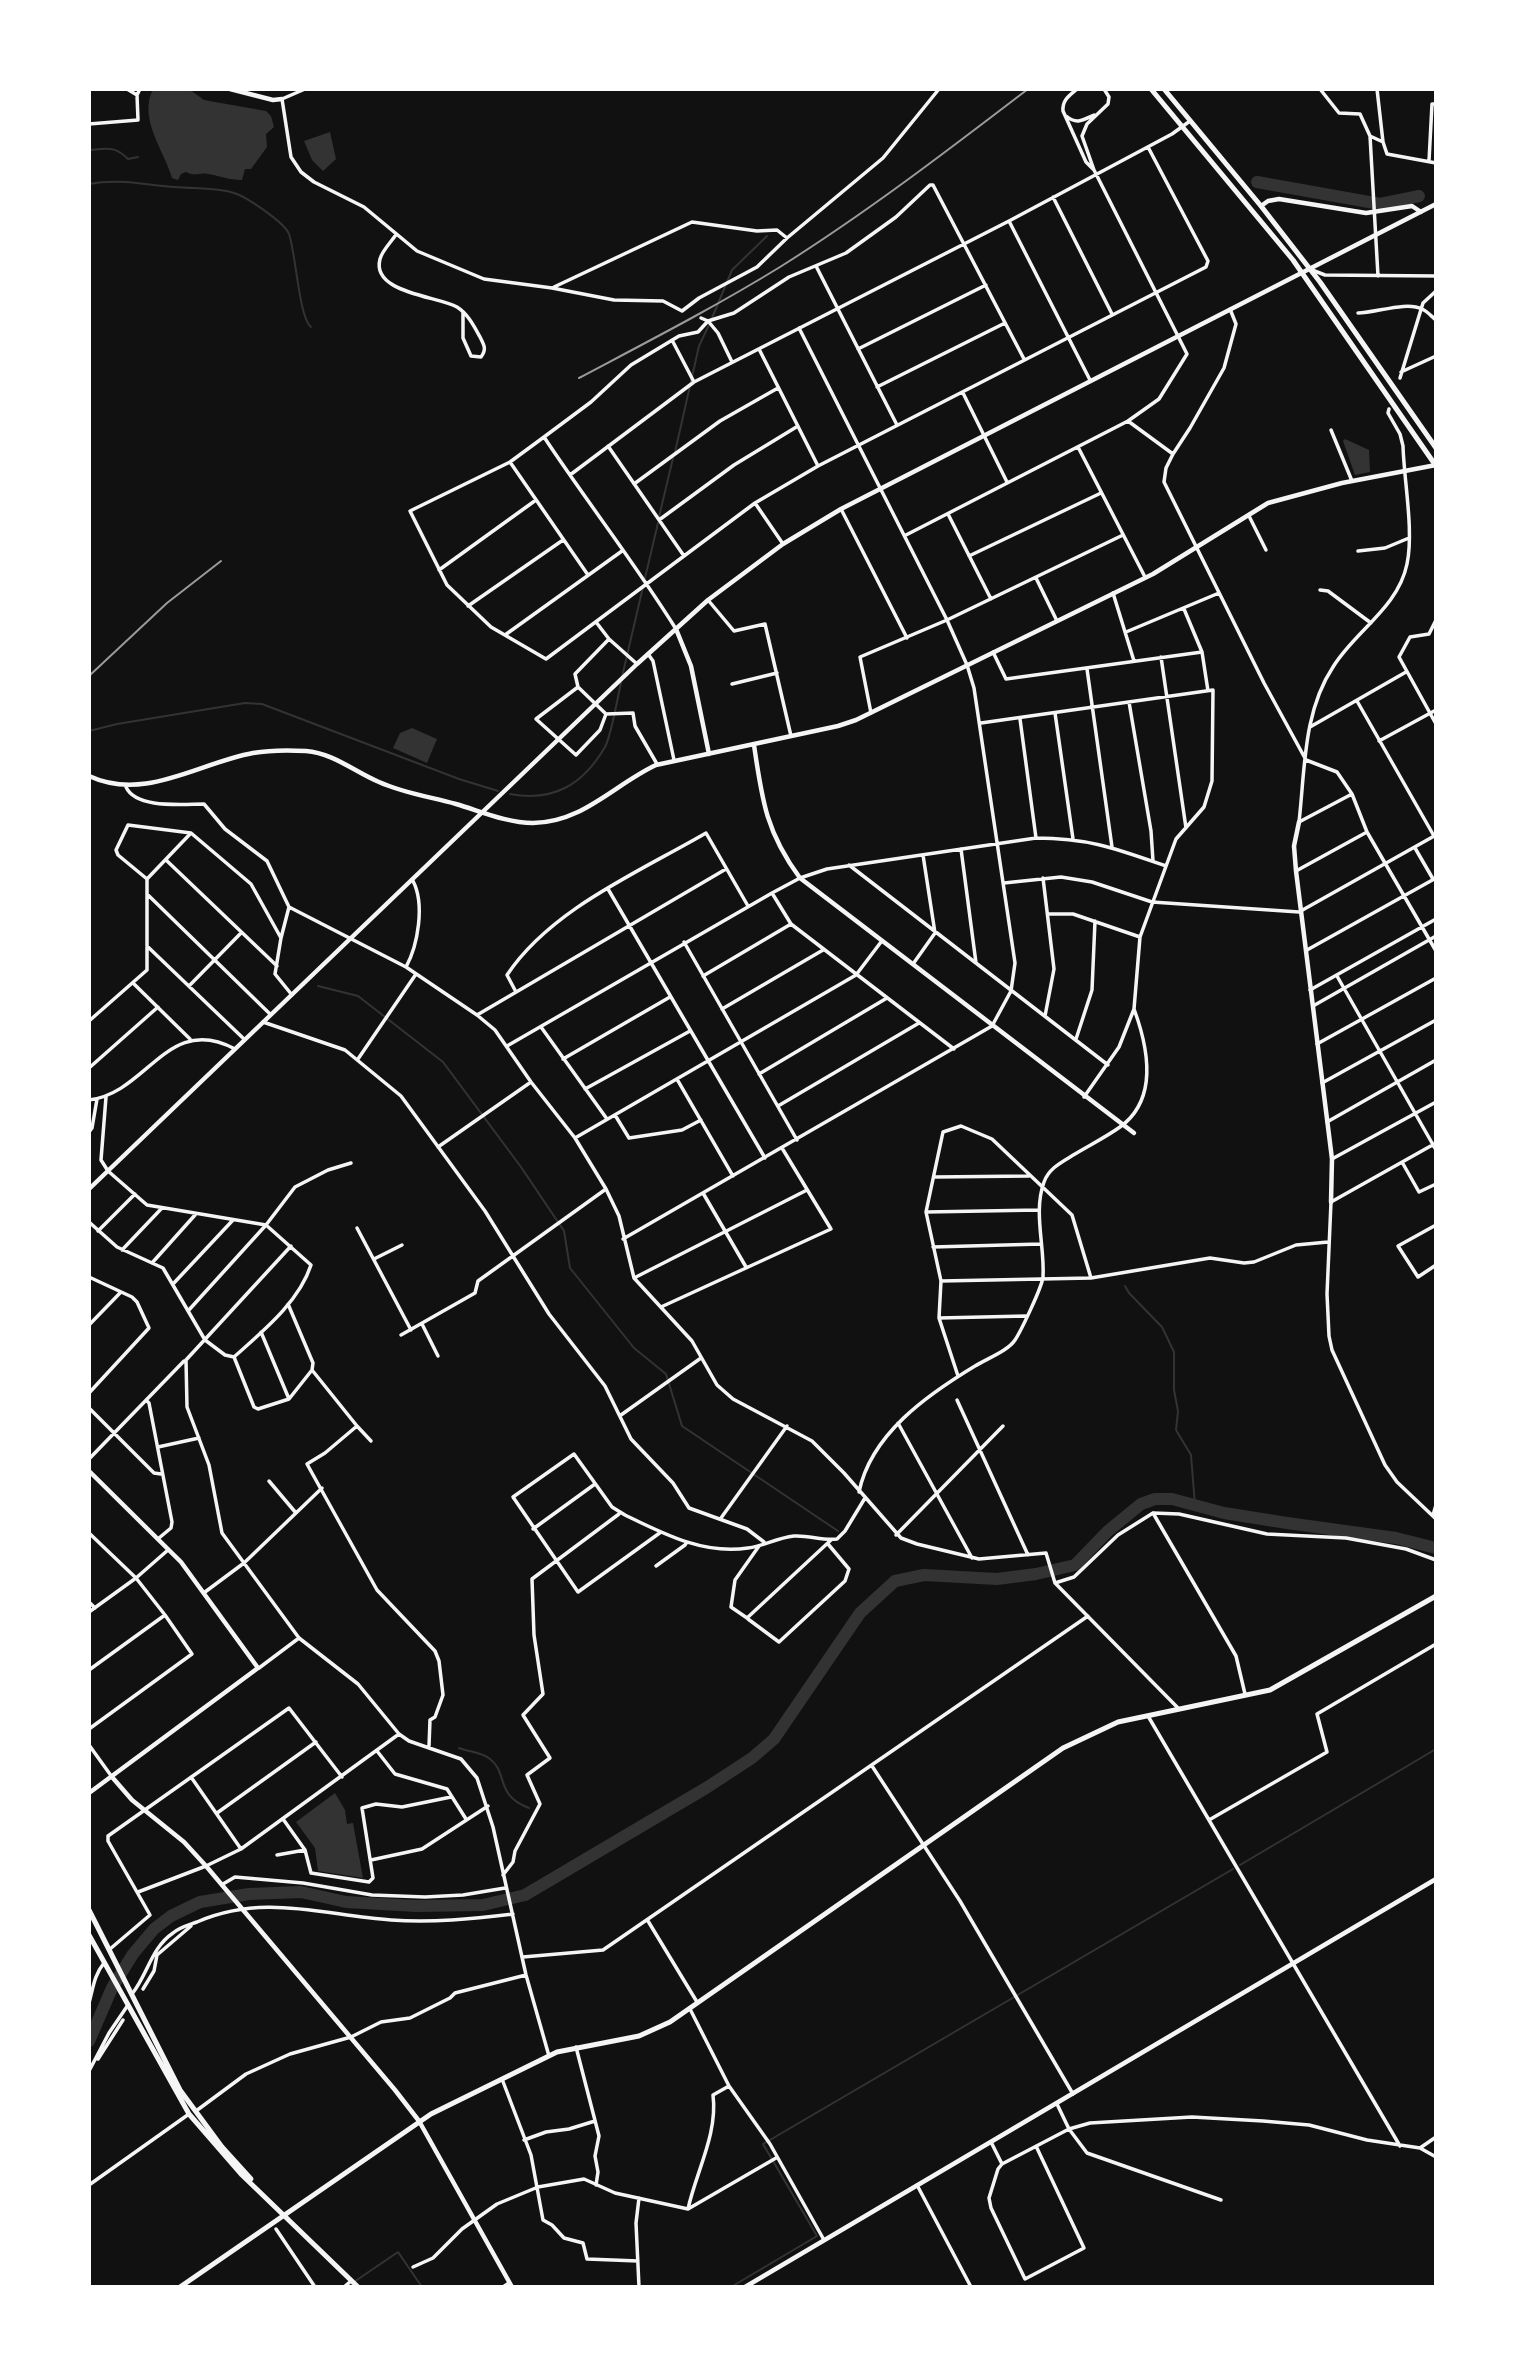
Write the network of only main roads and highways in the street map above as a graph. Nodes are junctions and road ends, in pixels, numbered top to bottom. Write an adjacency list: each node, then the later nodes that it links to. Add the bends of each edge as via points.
1 (1151, 89): 4 (main road, via 1293,260)
2 (1164, 89): 3 (main road, via 1310,270)
3 (1436, 448)
4 (1435, 465)
5 (1436, 1596): 9 (main road, via 1270,1689 1118,1722 1063,1748 670,2022 639,2036 549,2056 502,2079 419,2121)
6 (89, 1910): 8 (main road)
7 (89, 1935): 8 (main road)
8 (192, 2113): 9 (main road, via 235,2168)
9 (282, 2215): 10 (main road); 11 (main road)
10 (180, 2287)
11 (358, 2287)

